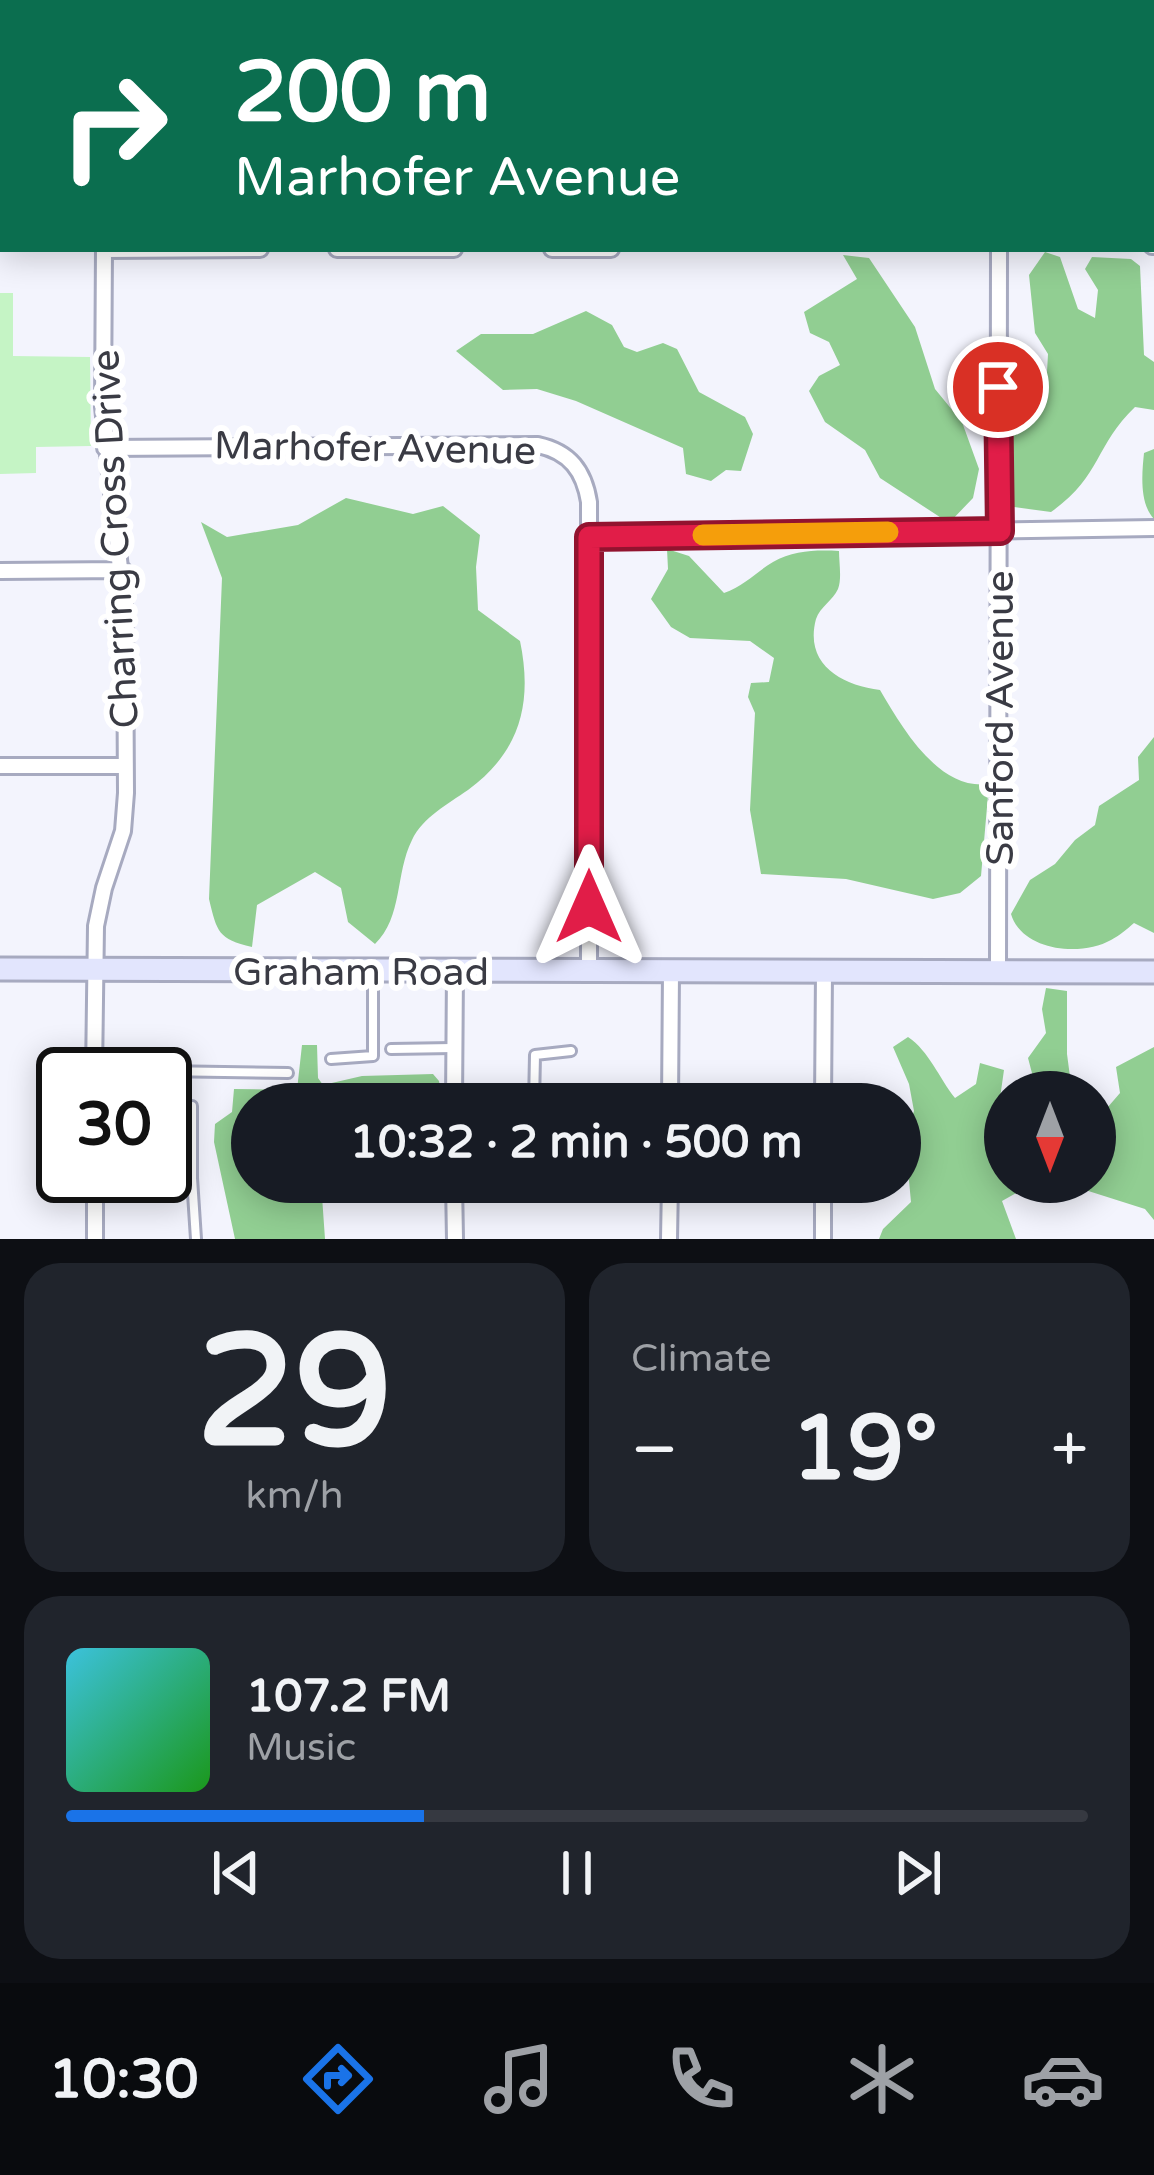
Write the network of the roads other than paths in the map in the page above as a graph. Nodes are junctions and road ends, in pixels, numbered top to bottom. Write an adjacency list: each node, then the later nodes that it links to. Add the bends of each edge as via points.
1 (104, 252): 3 (street, Charring Cross Drive)
2 (999, 252): 5 (street, Sanford Avenue)
3 (105, 448): 6 (street, Marhofer Avenue, via 538,445 579,470); 7 (street, Charring Cross Drive)
4 (1154, 528): 5 (street)
5 (1000, 531): 6 (street); 18 (street, Sanford Avenue)
6 (589, 537): 15 (street)
7 (122, 570): 8 (street); 10 (street, Charring Cross Drive)
8 (0, 571)
9 (0, 766): 10 (street)
10 (125, 766): 12 (street, Charring Cross Drive, via 123,831 99,907)
11 (0, 969): 12 (main road, Graham Road)
12 (95, 969): 13 (main road, Graham Road); 20 (street, Charring Cross Drive)
13 (373, 971): 14 (main road, Graham Road); 24 (lane, via 374,1056)
14 (455, 971): 15 (main road, Graham Road); 22 (street)
15 (589, 971): 16 (main road, Graham Road)
16 (671, 972): 17 (main road, Graham Road); 29 (street)
17 (824, 972): 18 (main road, Graham Road); 30 (street)
18 (998, 972): 19 (main road, Graham Road)
19 (1154, 973)
20 (94, 1047)
21 (392, 1048): 22 (lane)
22 (454, 1048): 27 (street)
23 (572, 1052): 28 (lane, via 535,1055)
24 (331, 1059)
25 (192, 1073): 26 (lane)
26 (288, 1073)
27 (454, 1083)
28 (534, 1083)
29 (670, 1083)
30 (823, 1083)
31 (192, 1178): 37 (lane)
32 (95, 1203): 36 (street)
33 (454, 1203): 38 (street)
34 (670, 1203): 39 (street)
35 (823, 1203): 40 (street)
36 (95, 1239)
37 (196, 1239)
38 (454, 1239)
39 (669, 1239)
40 (823, 1239)

